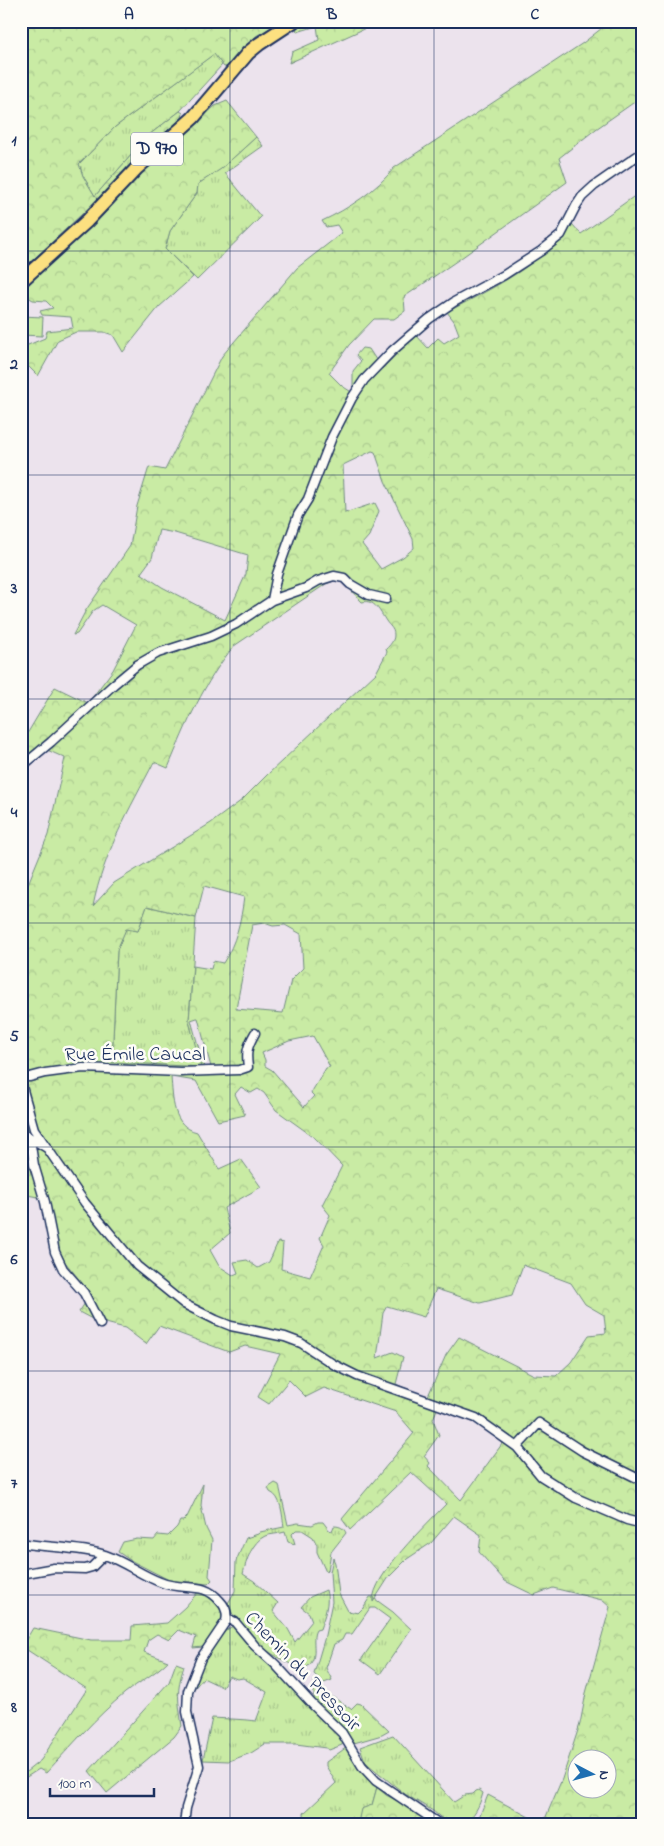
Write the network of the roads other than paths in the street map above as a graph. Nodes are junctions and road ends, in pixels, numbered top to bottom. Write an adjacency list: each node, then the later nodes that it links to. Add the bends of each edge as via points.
1 (294, 21): 3 (main road, D 970, via 248,54 193,118)
2 (643, 152): 5 (street, via 588,192 576,206 561,235 504,275 429,319 364,380 332,437 298,515 277,574)
3 (21, 281)
4 (386, 599): 5 (street, via 369,595 344,578 334,576)
5 (272, 600): 6 (street, via 236,624 211,636 158,653 137,665)
6 (21, 768)
7 (254, 1033): 8 (street, Rue Émile Caucal, via 248,1045 248,1067 239,1070 187,1072 83,1068)
8 (21, 1077)
9 (21, 1083): 12 (street, via 34,1129)
10 (21, 1132): 11 (street)
11 (30, 1139): 12 (street); 13 (street, via 55,1252 63,1269 84,1293)
12 (48, 1149): 14 (street, via 85,1203 137,1266 184,1304 232,1326 301,1343 357,1376 476,1418)
13 (100, 1324)
14 (517, 1447): 15 (street, via 539,1422 582,1451); 16 (street, via 542,1476 576,1498)
15 (643, 1481)
16 (643, 1524)
17 (21, 1543): 18 (street)
18 (104, 1555): 19 (street, via 92,1567 85,1569 54,1568); 20 (street, via 160,1582 181,1588 207,1589 223,1604)
19 (21, 1574)
20 (227, 1618): 21 (street, via 201,1658 188,1692 187,1712 199,1766); 22 (street, Chemin du Pressoir, via 235,1622 342,1733 362,1766 376,1781)
21 (184, 1825)
22 (442, 1825)

